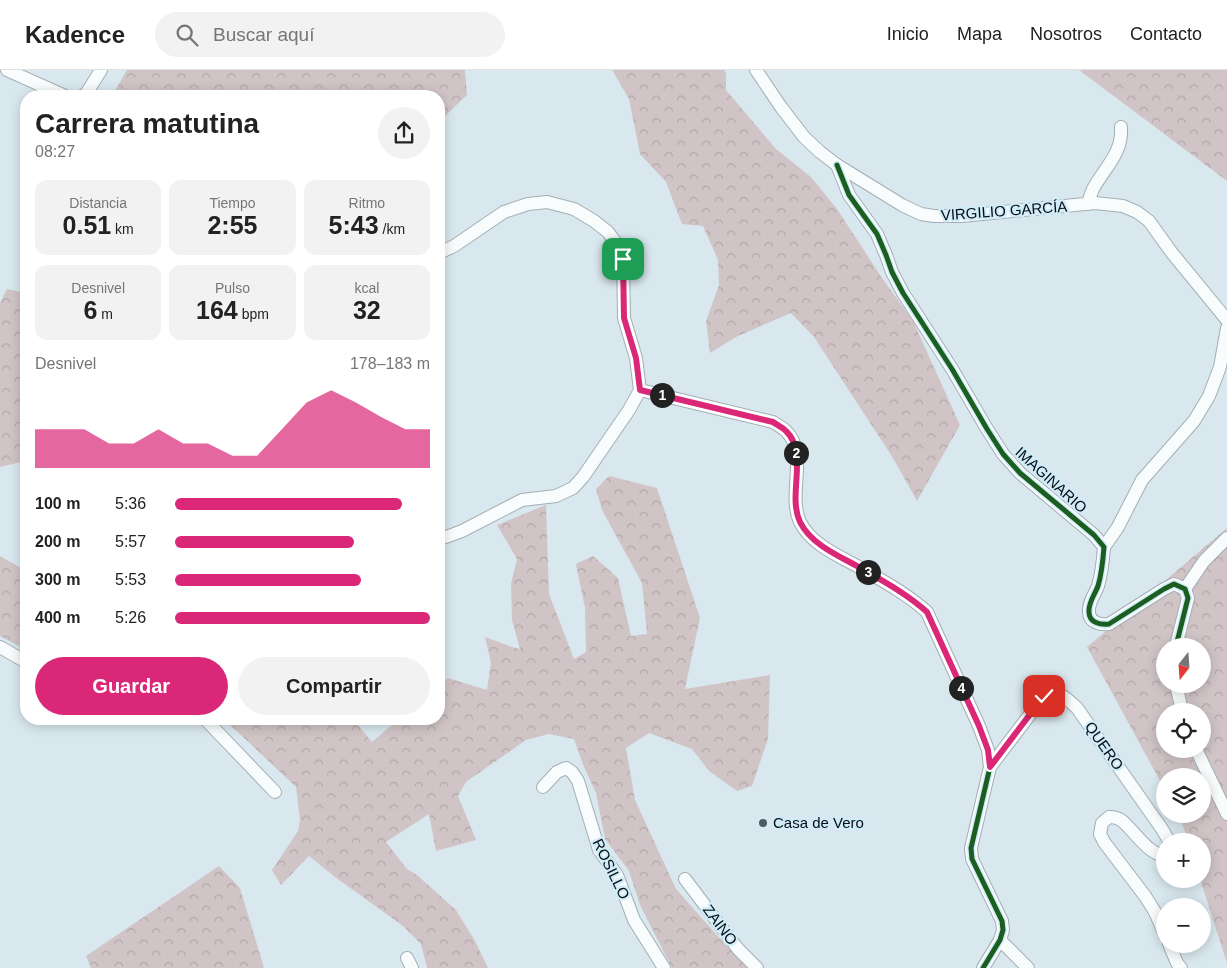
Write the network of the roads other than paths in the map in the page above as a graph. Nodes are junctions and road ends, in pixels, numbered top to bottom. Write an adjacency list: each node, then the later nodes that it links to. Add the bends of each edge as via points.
1 (7, 70): 4 (street)
2 (101, 70): 5 (street)
3 (756, 70): 7 (street, VIRGILIO GARCÍA, via 804,137)
4 (52, 90)
5 (88, 90)
6 (1121, 127): 8 (street, via 1118,149 1093,189)
7 (837, 165): 8 (street, VIRGILIO GARCÍA, via 921,214 962,216); 15 (street, IMAGINARIO, via 849,194 877,234 902,293 1003,454)
8 (1088, 204): 10 (street, VIRGILIO GARCÍA, via 1123,206 1149,221)
9 (445, 250): 12 (street, via 504,212 528,204 547,202 574,209 594,221 608,232 623,259 624,318 636,358)
10 (1227, 320)
11 (1227, 328): 15 (street, via 1220,367 1209,396 1194,421 1142,480)
12 (640, 390): 13 (street, via 630,410 573,488 556,496 522,500); 22 (street, via 773,422 785,430 794,441 797,455 796,511 801,523 825,548 914,600 927,612 979,726)
13 (445, 537)
14 (1227, 538): 16 (street, via 1204,561)
15 (1104, 547): 16 (street, via 1102,570 1088,612 1092,620 1109,624 1174,584)
16 (1185, 589): 17 (street, via 1188,598)
17 (1178, 638)
18 (0, 647): 19 (street)
19 (20, 659)
20 (211, 725): 24 (street)
21 (1200, 758): 25 (street)
22 (990, 767): 26 (street, QUERO, via 1044,696 1054,693 1064,696 1077,708); 30 (street, via 971,848 972,859 1002,921)
23 (543, 787): 32 (street, ROSILLO, via 557,772 566,768 572,772 578,781 599,850 616,876 634,920)
24 (275, 792)
25 (1227, 814)
26 (1164, 833)
27 (1156, 854): 29 (street, via 1119,818 1109,817 1102,824 1100,834 1104,842)
28 (685, 879): 33 (street, ZAINO, via 738,949)
29 (1156, 914)
30 (1000, 940): 34 (street); 35 (street)
31 (1173, 953): 36 (street)
32 (664, 968)
33 (758, 968)
34 (983, 968)
35 (1028, 968)
36 (1181, 968)

